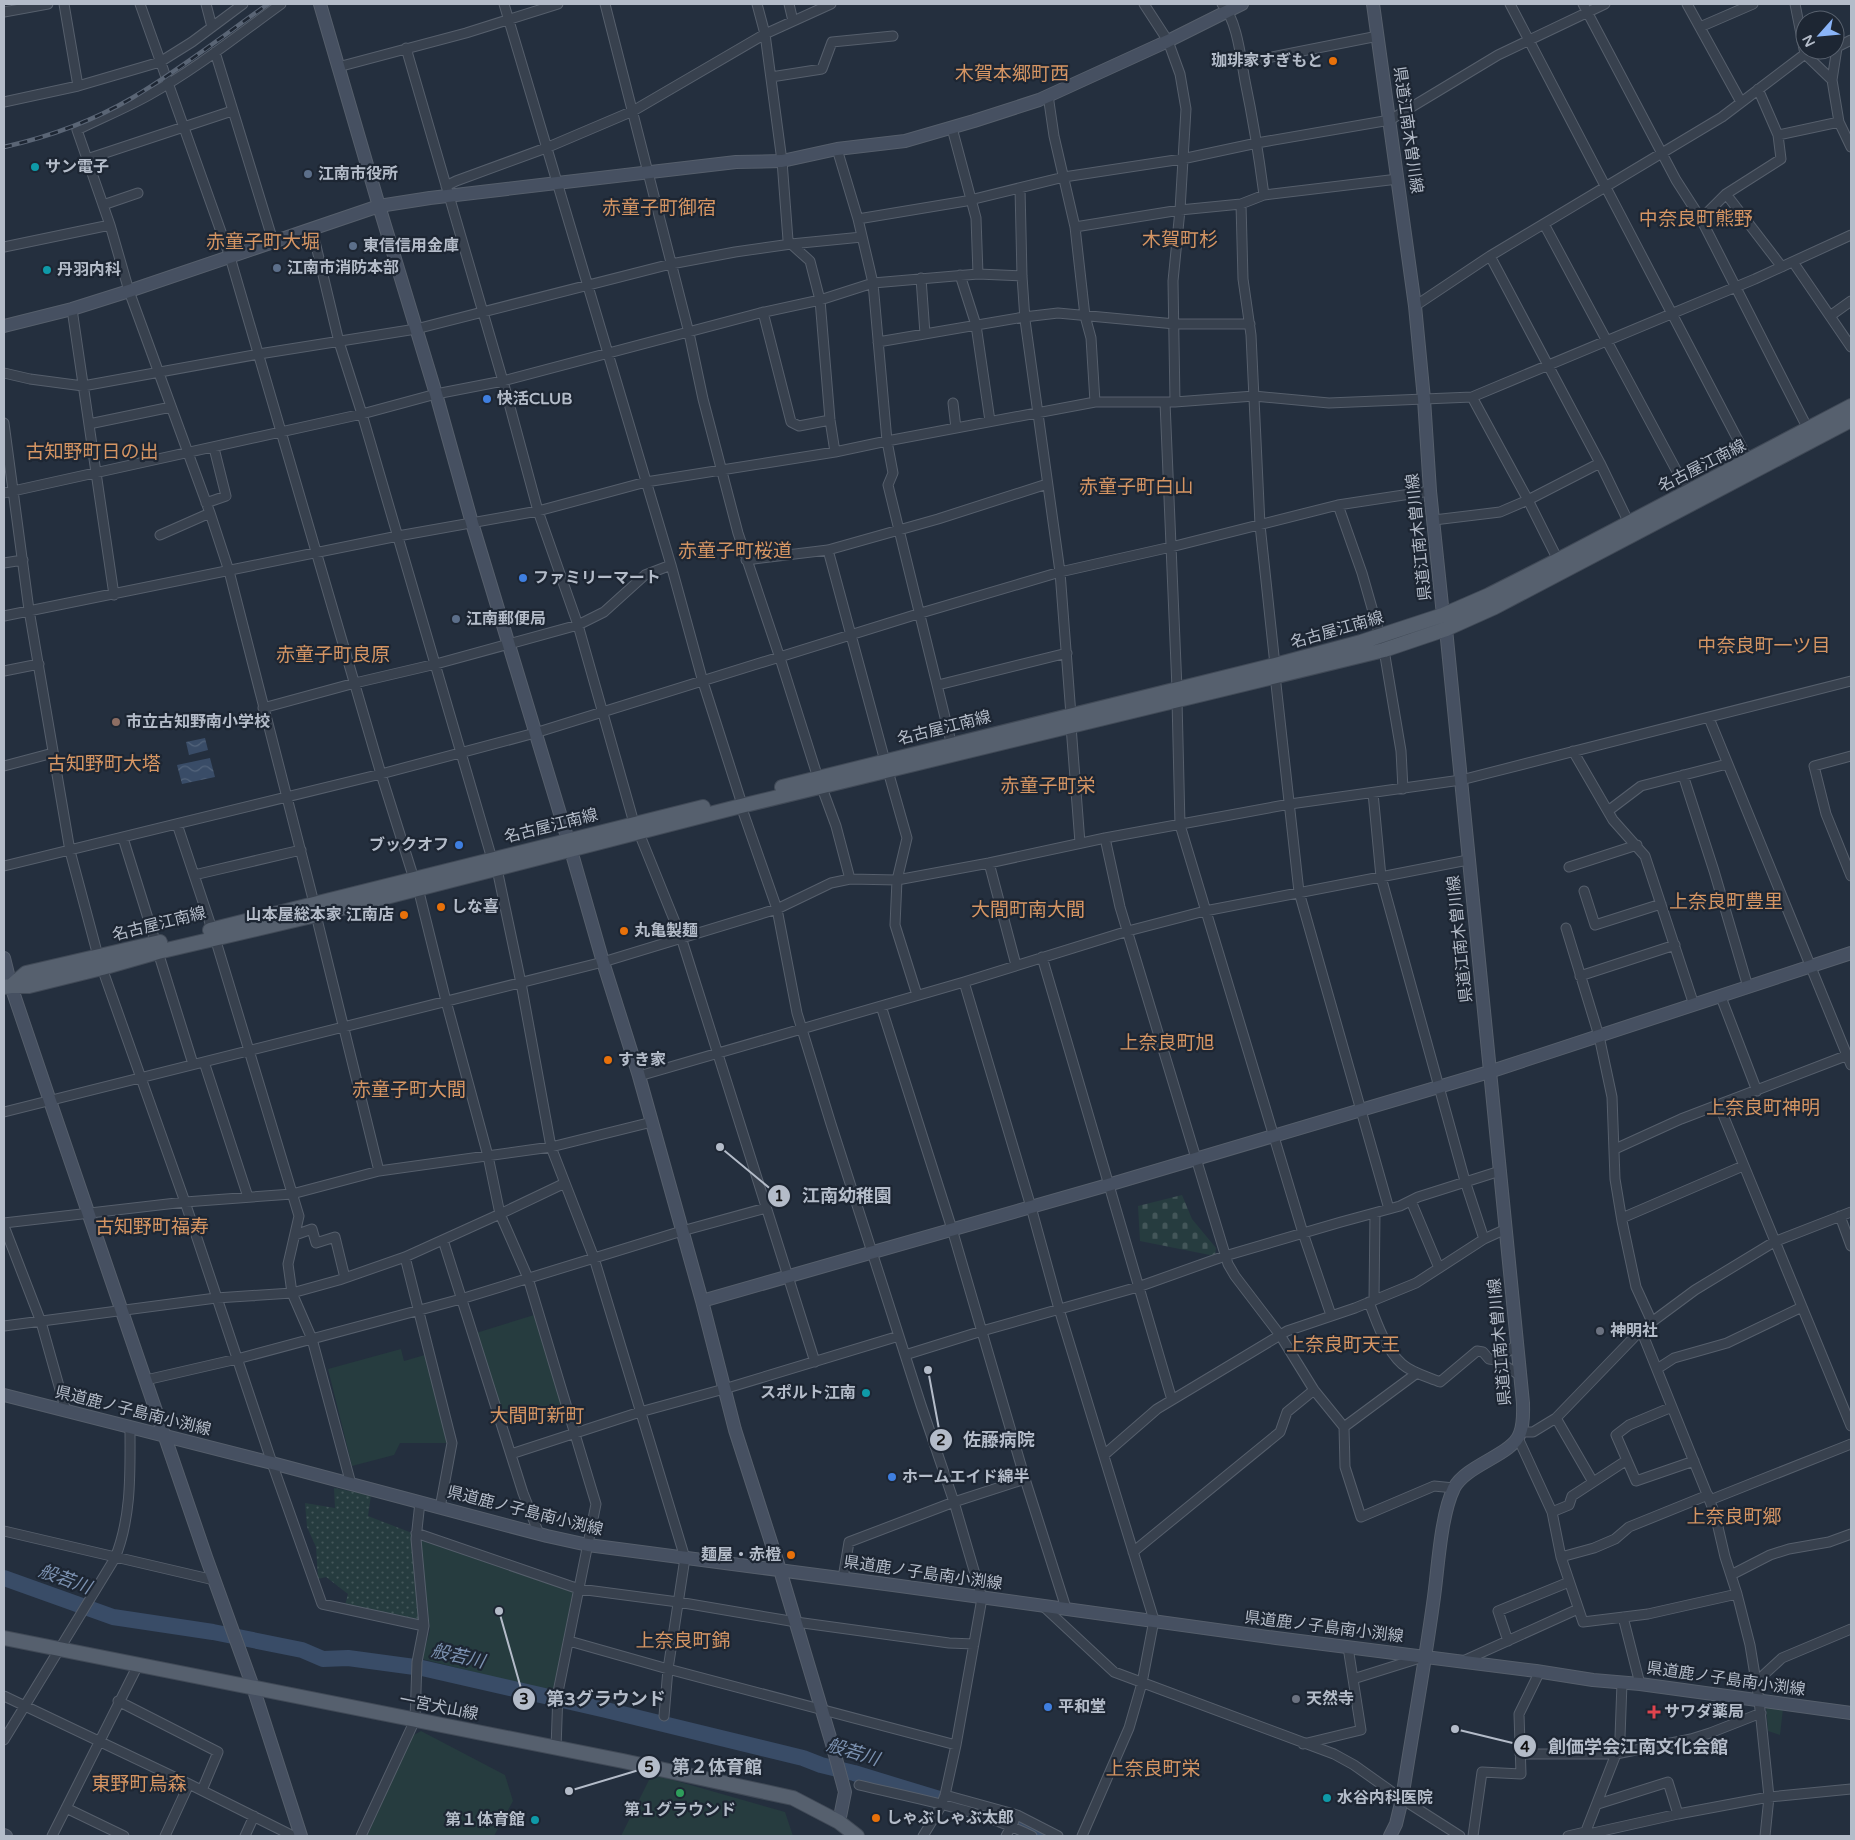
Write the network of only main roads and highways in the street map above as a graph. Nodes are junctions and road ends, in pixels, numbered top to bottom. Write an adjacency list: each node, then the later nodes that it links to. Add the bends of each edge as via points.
1 (1851, 406): 3 (main road, 名古屋江南線, via 1489,595)
2 (1851, 420): 3 (main road, 名古屋江南線, via 1495,607)
3 (1445, 622): 4 (main road, 名古屋江南線, via 1380,636); 4 (main road, 名古屋江南線, via 1384,650)
4 (1275, 670): 5 (main road, 名古屋江南線, via 100,962 29,986)
5 (7, 986)
6 (4, 1638): 7 (main road, 一宮犬山線, via 792,1798 839,1822)
7 (857, 1836)

